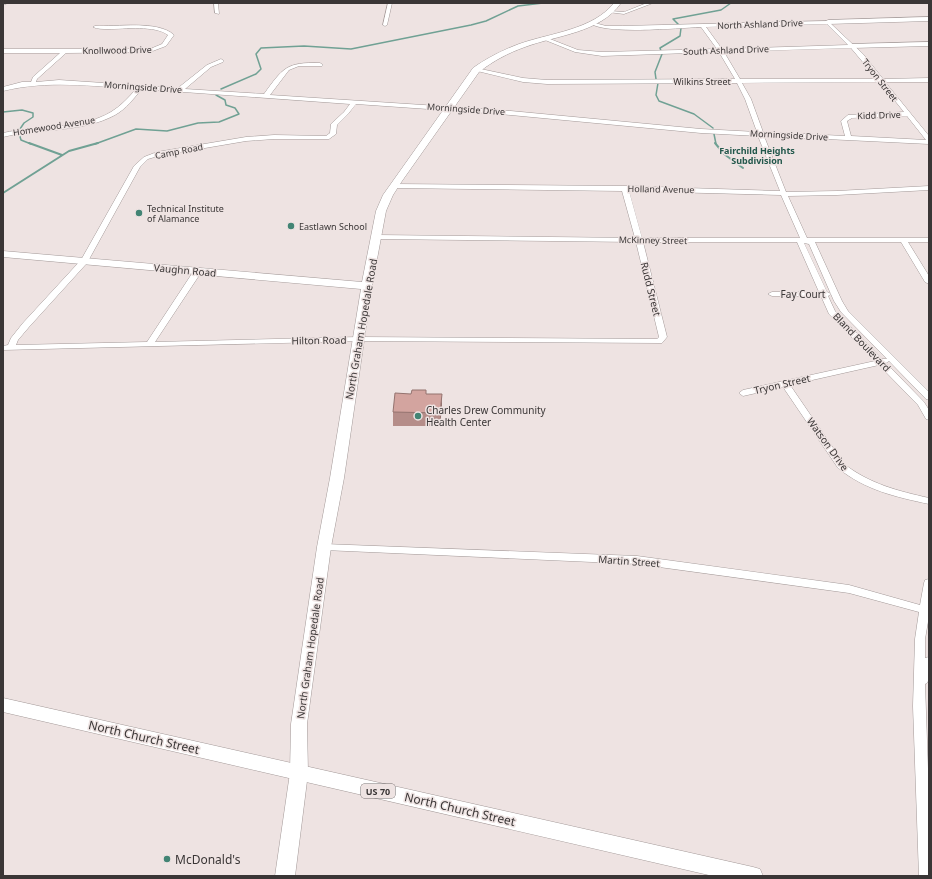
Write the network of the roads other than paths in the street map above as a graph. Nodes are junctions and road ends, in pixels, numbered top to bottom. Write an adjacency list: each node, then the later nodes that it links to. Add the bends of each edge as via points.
1 (6, 3): 6 (street)
2 (216, 3): 8 (street)
3 (390, 3): 12 (street)
4 (618, 3): 7 (street, North Graham Hopedale Road)
5 (651, 3): 7 (street, via 624,13)
6 (3, 4)
7 (610, 12): 11 (street, North Graham Hopedale Road)
8 (217, 13)
9 (929, 19): 10 (street, North Ashland Drive)
10 (828, 22): 13 (street, North Ashland Drive); 17 (street, Tryon Street)
11 (591, 23): 13 (street, North Ashland Drive, via 616,28); 15 (street, North Graham Hopedale Road)
12 (385, 25)
13 (703, 26): 18 (street, Bland Boulevard)
14 (95, 27): 20 (street, Knollwood Drive, via 158,29 168,32 171,37 161,47 150,51)
15 (543, 38): 18 (street, South Ashland Drive, via 570,49 595,54); 23 (street, North Graham Hopedale Road, via 506,52)
16 (929, 44): 17 (street, South Ashland Drive)
17 (852, 46): 18 (street, South Ashland Drive); 24 (street, Tryon Street)
18 (721, 50): 26 (street, Bland Boulevard)
19 (3, 51): 20 (street, Knollwood Drive)
20 (65, 51): 27 (street, via 35,78)
21 (221, 61): 30 (street, via 209,66)
22 (320, 64): 31 (street, via 289,67)
23 (476, 70): 26 (street, Wilkins Street, via 539,82); 33 (street, North Graham Hopedale Road)
24 (881, 80): 25 (street, Wilkins Street); 26 (street, Wilkins Street); 34 (street, Tryon Street)
25 (929, 80)
26 (739, 81): 35 (street, Bland Boulevard)
27 (33, 83): 28 (street, Morningside Drive); 29 (street, Morningside Drive)
28 (141, 87): 30 (street, Morningside Drive); 36 (street, Homewood Avenue, via 114,112 98,120)
29 (3, 89)
30 (180, 90): 31 (street, Morningside Drive)
31 (266, 96): 32 (street, Morningside Drive)
32 (354, 102): 33 (street, Morningside Drive); 49 (street, Camp Road, via 334,124 333,134 327,138 255,138 164,152 146,158 137,166)
33 (449, 108): 35 (street, Morningside Drive); 39 (street, North Graham Hopedale Road)
34 (908, 114): 37 (street, Kidd Drive, via 850,116 844,121); 38 (street, Tryon Street)
35 (761, 134): 37 (street, Morningside Drive); 42 (street, Bland Boulevard)
36 (3, 135)
37 (848, 138): 38 (street, Morningside Drive)
38 (929, 141)
39 (394, 186): 40 (street, Holland Avenue); 43 (street, North Graham Hopedale Road, via 381,211)
40 (625, 188): 42 (street, Holland Avenue); 44 (street, Rudd Street)
41 (929, 188): 42 (street, Holland Avenue)
42 (784, 193): 47 (street, Bland Boulevard)
43 (377, 237): 44 (street, McKinney Street); 52 (street, North Graham Hopedale Road)
44 (639, 240): 47 (street, McKinney Street); 57 (street, Rudd Street, via 663,337)
45 (903, 240): 46 (street, McKinney Street); 47 (street, McKinney Street); 51 (street)
46 (929, 240)
47 (805, 241): 54 (street, Bland Boulevard, via 800,242); 55 (street, Bland Boulevard, via 812,243)
48 (3, 254): 49 (street, Vaughn Road)
49 (84, 261): 50 (street, Vaughn Road); 59 (street, Camp Road)
50 (198, 271): 52 (street, Vaughn Road); 58 (street)
51 (929, 282)
52 (367, 286): 56 (street, North Graham Hopedale Road)
53 (772, 294): 54 (street, Fay Court)
54 (823, 294): 55 (street, Fay Court); 61 (street, Bland Boulevard, via 837,318)
55 (835, 294): 60 (street, Bland Boulevard, via 853,322)
56 (359, 340): 57 (street, Hilton Road); 58 (street, Hilton Road); 68 (street, North Graham Hopedale Road)
57 (659, 342)
58 (150, 345): 59 (street, Hilton Road)
59 (7, 348)
60 (892, 359): 61 (street, Tryon Street); 64 (street, Bland Boulevard)
61 (881, 361): 62 (street, Tryon Street); 65 (street, Bland Boulevard)
62 (785, 384): 63 (street, Tryon Street); 67 (street, Watson Drive, via 841,466 849,473 880,489)
63 (743, 393)
64 (929, 397)
65 (925, 404): 66 (street, Bland Boulevard)
66 (929, 416)
67 (929, 501)
68 (324, 547): 70 (street, Martin Street, via 637,560 849,589); 74 (street, North Graham Hopedale Road, via 299,724)
69 (929, 583): 70 (street)
70 (927, 611): 72 (street, via 920,639)
71 (928, 668): 72 (street)
72 (920, 687): 77 (street, via 919,746)
73 (3, 705): 74 (main road, North Church Street / US 70)
74 (299, 773): 75 (street, North Graham Hopedale Road); 76 (main road, North Church Street / US 70)
75 (285, 876)
76 (752, 876)
77 (926, 876)

